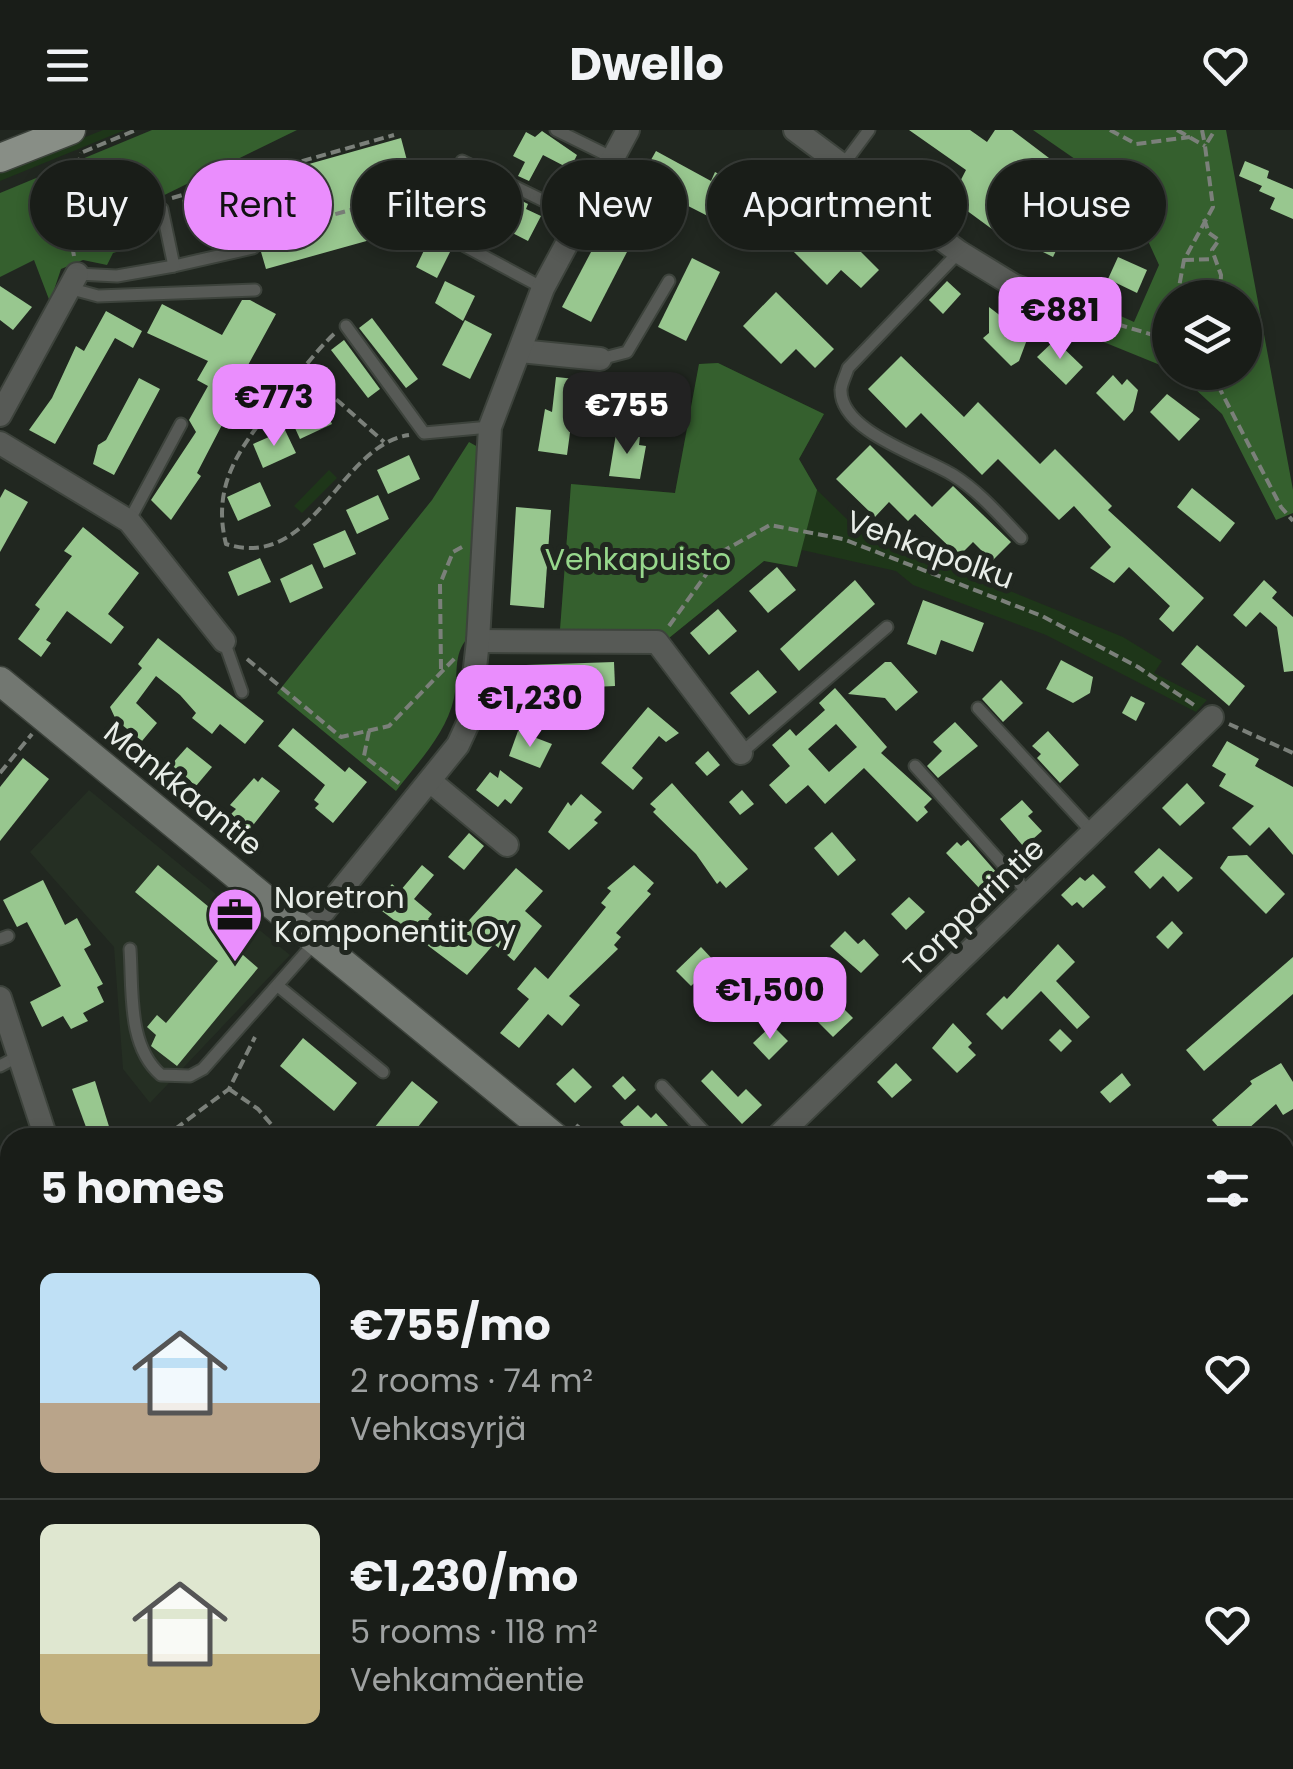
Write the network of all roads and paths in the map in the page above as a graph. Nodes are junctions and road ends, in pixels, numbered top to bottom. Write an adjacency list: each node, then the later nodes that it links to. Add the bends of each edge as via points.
1 (556, 130): 14 (lane)
2 (628, 130): 14 (street)
3 (796, 130): 16 (street)
4 (869, 130): 17 (lane)
5 (1110, 130): 10 (path, via 1136,144)
6 (1177, 130): 10 (path)
7 (1202, 130): 12 (path)
8 (1215, 130): 12 (path)
9 (394, 135): 15 (path)
10 (1190, 138): 12 (path)
11 (76, 142): 13 (main road); 32 (path, via 67,218)
12 (1205, 146): 21 (path, via 1213,208)
13 (0, 158)
14 (613, 158)
15 (305, 160)
16 (836, 160)
17 (847, 160)
18 (184, 194): 19 (path)
19 (164, 208)
20 (164, 219): 29 (lane)
21 (1204, 219): 27 (path, via 1219,240); 28 (path)
22 (243, 250): 29 (lane)
23 (472, 250): 34 (lane)
24 (564, 250): 34 (street)
25 (956, 250): 26 (street)
26 (959, 252): 36 (street, via 1013,285); 52 (lane, via 848,368 841,391 848,411 885,443 950,473)
27 (1214, 259): 28 (path); 31 (path)
28 (1184, 260): 30 (path)
29 (174, 266): 32 (lane)
30 (1180, 280)
31 (1221, 280)
32 (74, 281): 35 (lane, via 98,296); 43 (street)
33 (670, 281): 40 (lane, via 627,352)
34 (544, 288): 39 (street)
35 (255, 290)
36 (1082, 312): 38 (path)
37 (346, 326): 41 (path); 46 (lane)
38 (1152, 334)
39 (520, 351): 40 (street); 45 (street)
40 (600, 359)
41 (294, 380): 47 (path, via 328,392); 47 (path, via 236,452 224,482 220,519 226,544 241,549 275,542 306,525)
42 (1220, 390): 50 (path)
43 (0, 415)
44 (181, 424): 49 (lane)
45 (490, 428): 46 (lane); 51 (street)
46 (424, 433): 47 (path)
47 (384, 442)
48 (0, 443): 49 (street)
49 (129, 520): 54 (street)
50 (1293, 521)
51 (483, 536): 56 (street); 57 (path, via 453,552 440,584)
52 (1021, 538)
53 (886, 627): 65 (lane)
54 (224, 640): 59 (lane); 62 (path, via 341,737)
55 (657, 642): 56 (street); 61 (path, Vehkapolku, via 723,552 770,525 843,539 1042,616); 65 (street)
56 (472, 645): 57 (path); 68 (street, via 469,722)
57 (441, 669): 62 (path, via 389,726)
58 (0, 681): 73 (main road, Mankkaantie)
59 (242, 692)
60 (978, 708): 70 (lane)
61 (1212, 717): 64 (path, Vehkapolku); 70 (street, Torpparintie)
62 (369, 731): 69 (path, via 364,756)
63 (32, 734): 67 (path)
64 (1293, 753)
65 (741, 754)
66 (915, 766): 72 (lane)
67 (0, 774)
68 (430, 781): 71 (street); 73 (street)
69 (408, 790)
70 (1094, 834): 72 (street, Torpparintie)
71 (507, 845)
72 (1030, 895): 87 (street, Torpparintie)
73 (312, 936): 75 (lane); 85 (main road, Mankkaantie)
74 (130, 949): 75 (lane, via 135,1027 161,1076 203,1069)
75 (278, 986): 79 (lane)
76 (0, 998): 78 (street)
77 (257, 1033): 81 (path)
78 (10, 1061): 82 (street)
79 (383, 1072)
80 (662, 1086): 86 (lane)
81 (229, 1090): 83 (path); 84 (path)
82 (41, 1128)
83 (178, 1128)
84 (274, 1128)
85 (544, 1128)
86 (701, 1128)
87 (786, 1128)

